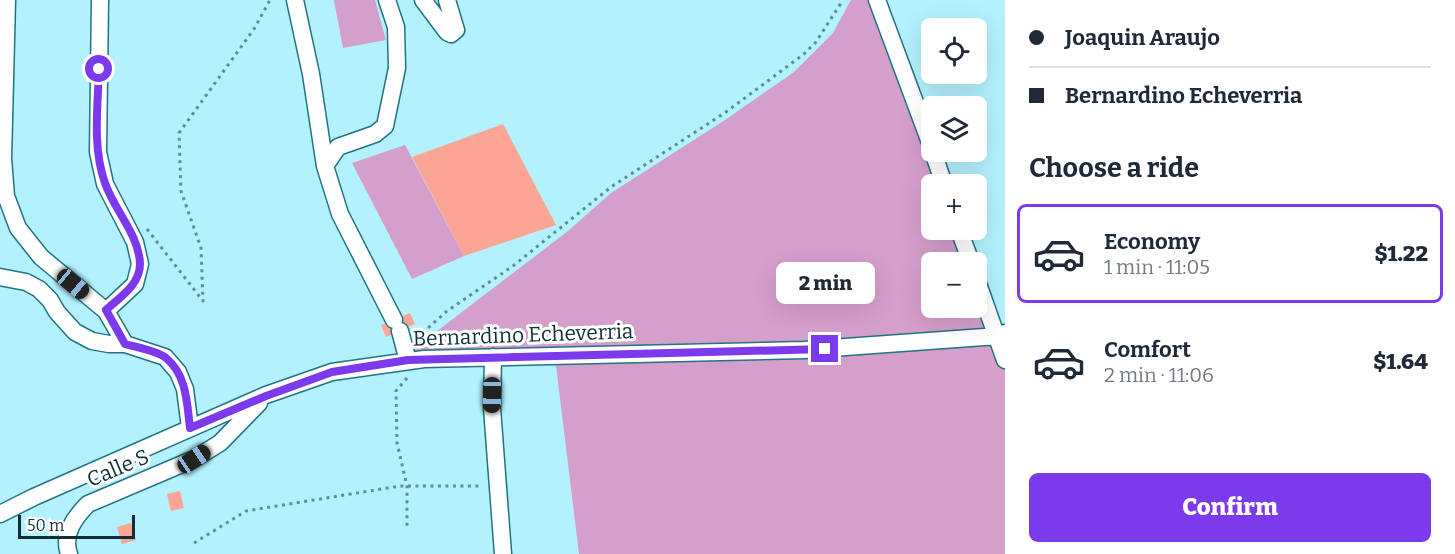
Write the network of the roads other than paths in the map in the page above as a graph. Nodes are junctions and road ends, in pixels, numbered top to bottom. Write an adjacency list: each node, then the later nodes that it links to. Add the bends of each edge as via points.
1 (7, 0): 12 (street, via 3,159 6,196 18,228 41,257)
2 (100, 0): 12 (street, via 98,152 105,184 135,242 140,264 135,284)
3 (295, 0): 9 (street)
4 (387, 0): 9 (street, via 396,27 397,68 386,126 338,147)
5 (423, 0): 6 (street, via 451,34 456,30)
6 (447, 0)
7 (877, 0): 8 (street)
8 (921, 120)
9 (325, 166): 15 (street, via 340,214)
10 (0, 278): 14 (street, via 26,282 39,289 75,332 92,342)
11 (987, 303): 13 (street)
12 (106, 310): 14 (street)
13 (1001, 334): 16 (street, Bernardino Echeverria, via 804,350); 17 (street)
14 (125, 344): 19 (street, via 165,357 178,372 185,389)
15 (413, 356): 16 (street, Bernardino Echeverria); 18 (street, Bernardino Echeverria, via 332,372)
16 (493, 357): 22 (street, via 492,408)
17 (1005, 360)
18 (266, 396): 19 (street, Bernardino Echeverria); 21 (street, Calle S, via 220,443 194,459 88,504 68,532)
19 (190, 428): 20 (street, Bernardino Echeverria)
20 (0, 514)
21 (69, 554)
22 (503, 554)

